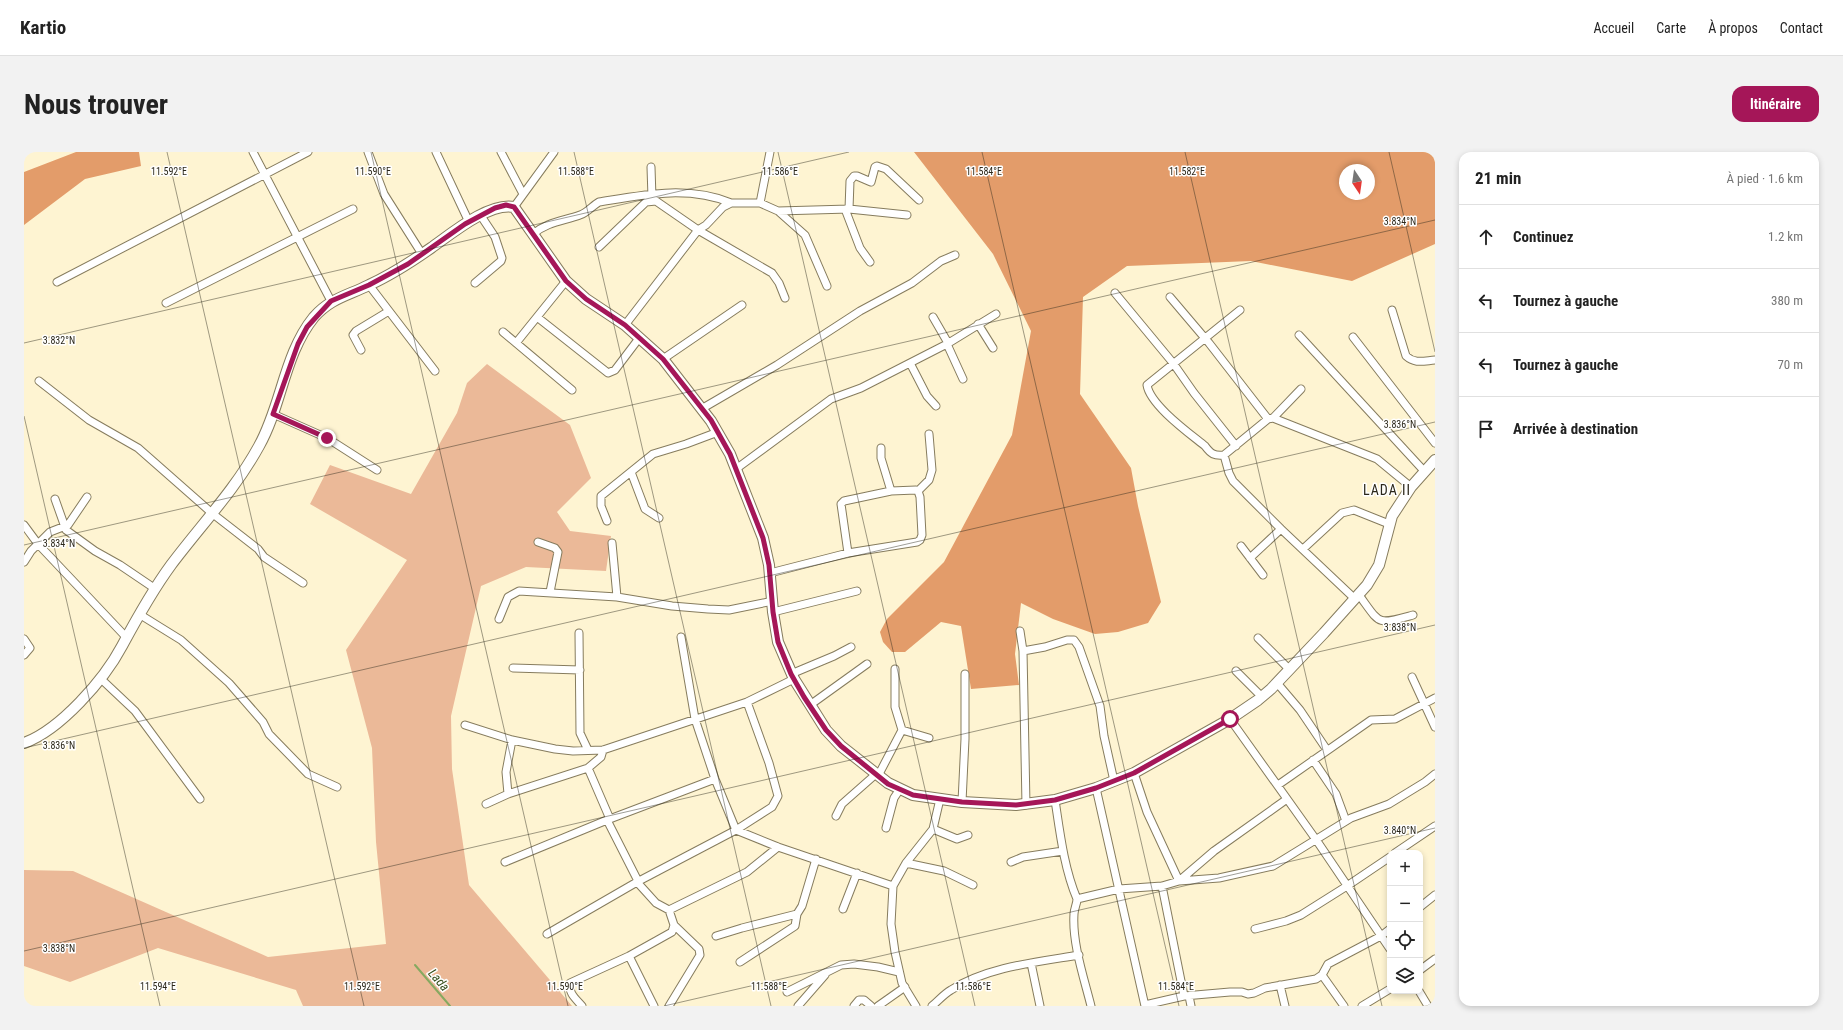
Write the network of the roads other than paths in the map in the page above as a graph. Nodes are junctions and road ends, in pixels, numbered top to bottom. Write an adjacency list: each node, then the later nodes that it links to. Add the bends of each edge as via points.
1 (253, 152): 9 (street)
2 (308, 152): 9 (street)
3 (368, 152): 26 (street, via 384,194)
4 (436, 152): 21 (street)
5 (501, 152): 10 (street)
6 (554, 152): 10 (street)
7 (770, 152): 14 (street)
8 (651, 167): 11 (street)
9 (265, 175): 24 (street); 30 (street)
10 (523, 194): 15 (street)
11 (651, 197): 13 (street, via 682,193); 22 (street); 23 (street, via 599,202 582,214 541,227); 25 (street)
12 (919, 200): 17 (street, via 886,169 877,166 871,182 857,176 852,178)
13 (731, 203): 14 (street); 22 (street)
14 (760, 203): 18 (street)
15 (514, 207): 20 (street, via 506,205); 23 (street)
16 (353, 209): 24 (street)
17 (847, 209): 18 (street); 19 (street); 28 (street, via 860,248)
18 (778, 210): 33 (street, via 805,235)
19 (907, 215)
20 (480, 216): 21 (street); 31 (street, via 495,237 502,258)
21 (469, 222): 26 (street)
22 (698, 230): 36 (street, via 772,273); 47 (street)
23 (533, 234): 29 (street)
24 (298, 237): 37 (street); 38 (street)
25 (599, 247)
26 (422, 254): 32 (street)
27 (955, 255): 67 (street, via 941,261 912,283 860,311 777,365)
28 (870, 262)
29 (566, 281): 44 (street); 47 (street, via 586,299)
30 (57, 282)
31 (475, 283)
32 (369, 285): 37 (street); 42 (street)
33 (827, 286)
34 (1115, 293): 60 (street)
35 (1170, 297): 52 (street)
36 (785, 298)
37 (331, 301): 68 (street, via 307,327 298,344)
38 (166, 303)
39 (742, 305): 57 (street)
40 (1240, 310): 52 (street)
41 (1392, 310): 58 (street, via 1406,356 1412,361)
42 (389, 311): 56 (street, via 356,331 353,336); 61 (street)
43 (996, 314): 46 (street)
44 (537, 317): 51 (street, via 608,373 615,370); 53 (street)
45 (933, 317): 54 (street)
46 (978, 324): 54 (street); 55 (street)
47 (625, 325): 51 (street)
48 (503, 332): 53 (street)
49 (1299, 335): 80 (street)
50 (1353, 336): 72 (street)
51 (640, 338): 57 (street)
52 (1206, 338): 60 (street); 69 (street)
53 (516, 343): 65 (street)
54 (947, 343): 59 (street); 62 (street)
55 (993, 348)
56 (361, 350)
57 (663, 359): 67 (street)
58 (1435, 360)
59 (910, 363): 66 (street, via 927,396); 77 (street, via 861,388 831,398)
60 (1173, 363): 73 (street); 75 (street, via 1151,380 1147,385 1148,391 1161,408 1211,454)
61 (435, 371)
62 (963, 379)
63 (39, 381): 86 (street, via 89,420 138,448)
64 (1301, 389): 69 (street)
65 (572, 390)
66 (936, 406)
67 (703, 408): 70 (street)
68 (273, 414): 78 (street, via 327,438); 86 (street, via 260,444 243,473)
69 (1270, 418): 73 (street); 81 (street, via 1377,460)
70 (718, 432): 77 (street); 79 (street, via 653,454)
71 (929, 434): 83 (street, via 932,470 929,480)
72 (1435, 443)
73 (1236, 446): 75 (street)
74 (881, 448): 82 (street, via 881,458)
75 (1224, 455): 92 (street, via 1229,474 1234,481)
76 (1433, 461): 80 (street)
77 (736, 469): 101 (street, via 763,538)
78 (377, 470)
79 (631, 472): 87 (street, via 645,509); 88 (street, via 601,496 601,506)
80 (1425, 472): 81 (street)
81 (1412, 487): 89 (street)
82 (891, 491): 83 (street); 98 (street, via 848,499 841,504)
83 (918, 491): 98 (street, via 920,540)
84 (87, 497): 91 (street, via 70,523)
85 (55, 499): 91 (street)
86 (213, 514): 103 (street, via 264,556); 104 (street)
87 (659, 518)
88 (607, 521)
89 (1389, 524): 97 (street, via 1354,510 1342,512); 108 (street, via 1379,565)
90 (24, 526): 95 (street)
91 (64, 526): 95 (street, via 50,532); 104 (street, via 82,543)
92 (1281, 529): 97 (street); 99 (street)
93 (538, 542): 106 (street, via 555,548 558,552)
94 (612, 543): 107 (street)
95 (38, 544): 100 (street); 116 (street)
96 (1241, 546): 99 (street)
97 (1303, 549): 108 (street)
98 (848, 553): 101 (street)
99 (1250, 558): 102 (street)
100 (24, 562)
101 (770, 573): 109 (street)
102 (1263, 575)
103 (303, 583)
104 (154, 588): 111 (street)
105 (857, 591): 110 (street)
106 (550, 592): 107 (street); 113 (street, via 518,590 508,597)
107 (617, 597): 109 (street, via 672,606 729,610)
108 (1357, 597): 112 (street, via 1381,621 1388,622); 127 (street)
109 (773, 601): 110 (street)
110 (773, 612): 130 (street, via 778,642)
111 (139, 614): 116 (street); 158 (street, via 181,640 230,683 263,722 269,734 308,774)
112 (1413, 615)
113 (499, 619)
114 (1020, 631): 121 (street)
115 (579, 633): 126 (street)
116 (126, 637): 132 (street)
117 (681, 637): 139 (street)
118 (24, 638): 122 (street, via 30,648)
119 (1258, 638): 127 (street)
120 (851, 647): 130 (street)
121 (1023, 651): 156 (street, via 1068,640 1074,640 1079,647 1100,706); 168 (street)
122 (24, 654)
123 (867, 664): 138 (street)
124 (514, 668): 126 (street)
125 (895, 669): 143 (street, via 895,707)
126 (580, 670): 147 (street, via 580,733)
127 (1290, 670): 133 (street)
128 (1236, 671): 134 (street)
129 (965, 674): 166 (street)
130 (793, 676): 136 (street); 138 (street)
131 (1412, 677): 137 (street)
132 (100, 678): 146 (street, via 51,729); 162 (street, via 135,710)
133 (1277, 683): 134 (street); 149 (street, via 1300,710)
134 (1262, 697): 140 (street)
135 (1435, 698): 137 (street)
136 (747, 702): 139 (street); 175 (street, via 778,796 772,808)
137 (1424, 704): 142 (street); 149 (street, via 1396,719 1371,720)
138 (810, 706): 154 (street, via 826,730 841,746)
139 (695, 719): 148 (street); 155 (street)
140 (1230, 719): 152 (street); 157 (street)
141 (465, 725): 145 (street)
142 (1435, 727)
143 (902, 730): 144 (street); 154 (street)
144 (929, 738)
145 (512, 740): 147 (street, via 573,751); 161 (street, via 506,772)
146 (24, 743)
147 (588, 750): 148 (street)
148 (603, 750): 151 (street, via 595,764)
149 (1327, 750): 150 (street)
150 (1313, 760): 157 (street); 171 (street, via 1336,794)
151 (588, 768): 161 (street); 170 (street)
152 (1134, 773): 156 (street); 188 (street, via 1148,812)
153 (1435, 774): 171 (street, via 1389,804)
154 (877, 775): 160 (street); 169 (street, via 842,804)
155 (715, 779): 170 (street); 175 (street)
156 (1114, 781): 159 (street)
157 (1278, 785): 164 (street)
158 (337, 787)
159 (1096, 788): 165 (street); 193 (street)
160 (900, 789): 163 (street, via 913,795); 173 (street, via 894,798)
161 (508, 794): 167 (street)
162 (200, 799)
163 (940, 799): 166 (street); 174 (street)
164 (1287, 799): 177 (street); 188 (street, via 1214,851)
165 (1055, 800): 168 (street); 180 (street)
166 (962, 802): 168 (street)
167 (486, 804)
168 (1026, 805)
169 (836, 816)
170 (609, 819): 183 (street); 187 (street)
171 (1346, 821): 177 (street)
172 (1435, 826): 179 (street)
173 (886, 828)
174 (933, 829): 176 (street, via 957,839); 185 (street)
175 (736, 830): 178 (street); 187 (street)
176 (968, 835)
177 (1317, 841): 188 (street, via 1273,866 1219,878); 192 (street)
178 (778, 847): 181 (street); 198 (street, via 747,872)
179 (1400, 850)
180 (1063, 851): 184 (street, via 1023,857); 195 (street)
181 (816, 859): 186 (street); 199 (street, via 802,906)
182 (1387, 859): 192 (street)
183 (505, 862)
184 (1011, 862)
185 (906, 863): 189 (street, via 944,871); 190 (street)
186 (857, 873): 190 (street); 197 (street)
187 (637, 881): 198 (street, via 656,903); 203 (street)
188 (1179, 881): 191 (street)
189 (973, 885)
190 (893, 886): 214 (street, via 891,924)
191 (1162, 886): 193 (street); 221 (street)
192 (1347, 886): 201 (street, via 1301,915); 205 (street)
193 (1119, 889): 195 (street); 233 (street)
194 (1435, 895): 196 (street)
195 (1077, 899): 207 (street, via 1074,913)
196 (1423, 905)
197 (843, 909)
198 (669, 910): 200 (street)
199 (797, 914): 204 (street); 210 (street, via 795,926)
200 (674, 926): 208 (street, via 672,932); 224 (street, via 699,949 700,955)
201 (1255, 929)
202 (1387, 932): 205 (street)
203 (547, 934)
204 (716, 936)
205 (1381, 936): 206 (street); 215 (street, via 1328,964)
206 (1387, 945)
207 (1079, 955): 211 (street); 232 (street)
208 (629, 956): 222 (street, via 570,984 572,995); 223 (street)
209 (1435, 959): 212 (street)
210 (740, 962)
211 (1031, 963): 230 (street, via 1007,968 961,984); 231 (street)
212 (1423, 968)
213 (828, 972): 214 (street, via 841,965 854,964); 219 (street); 225 (street)
214 (899, 972): 217 (street)
215 (1322, 976): 216 (street); 236 (street)
216 (1280, 985): 221 (street, via 1248,994 1230,992); 235 (street)
217 (905, 988): 228 (street); 229 (street)
218 (1387, 991): 237 (street)
219 (787, 992)
220 (1421, 994): 238 (street)
221 (1186, 996): 233 (street); 234 (street)
222 (582, 1006)
223 (654, 1006)
224 (669, 1006)
225 (798, 1006)
226 (854, 1006): 227 (street, via 859,1000 864,1000)
227 (871, 1006)
228 (878, 1006)
229 (916, 1006)
230 (932, 1006)
231 (1040, 1006)
232 (1091, 1006)
233 (1145, 1006)
234 (1191, 1006)
235 (1285, 1006)
236 (1344, 1006)
237 (1362, 1006)
238 (1428, 1006)

